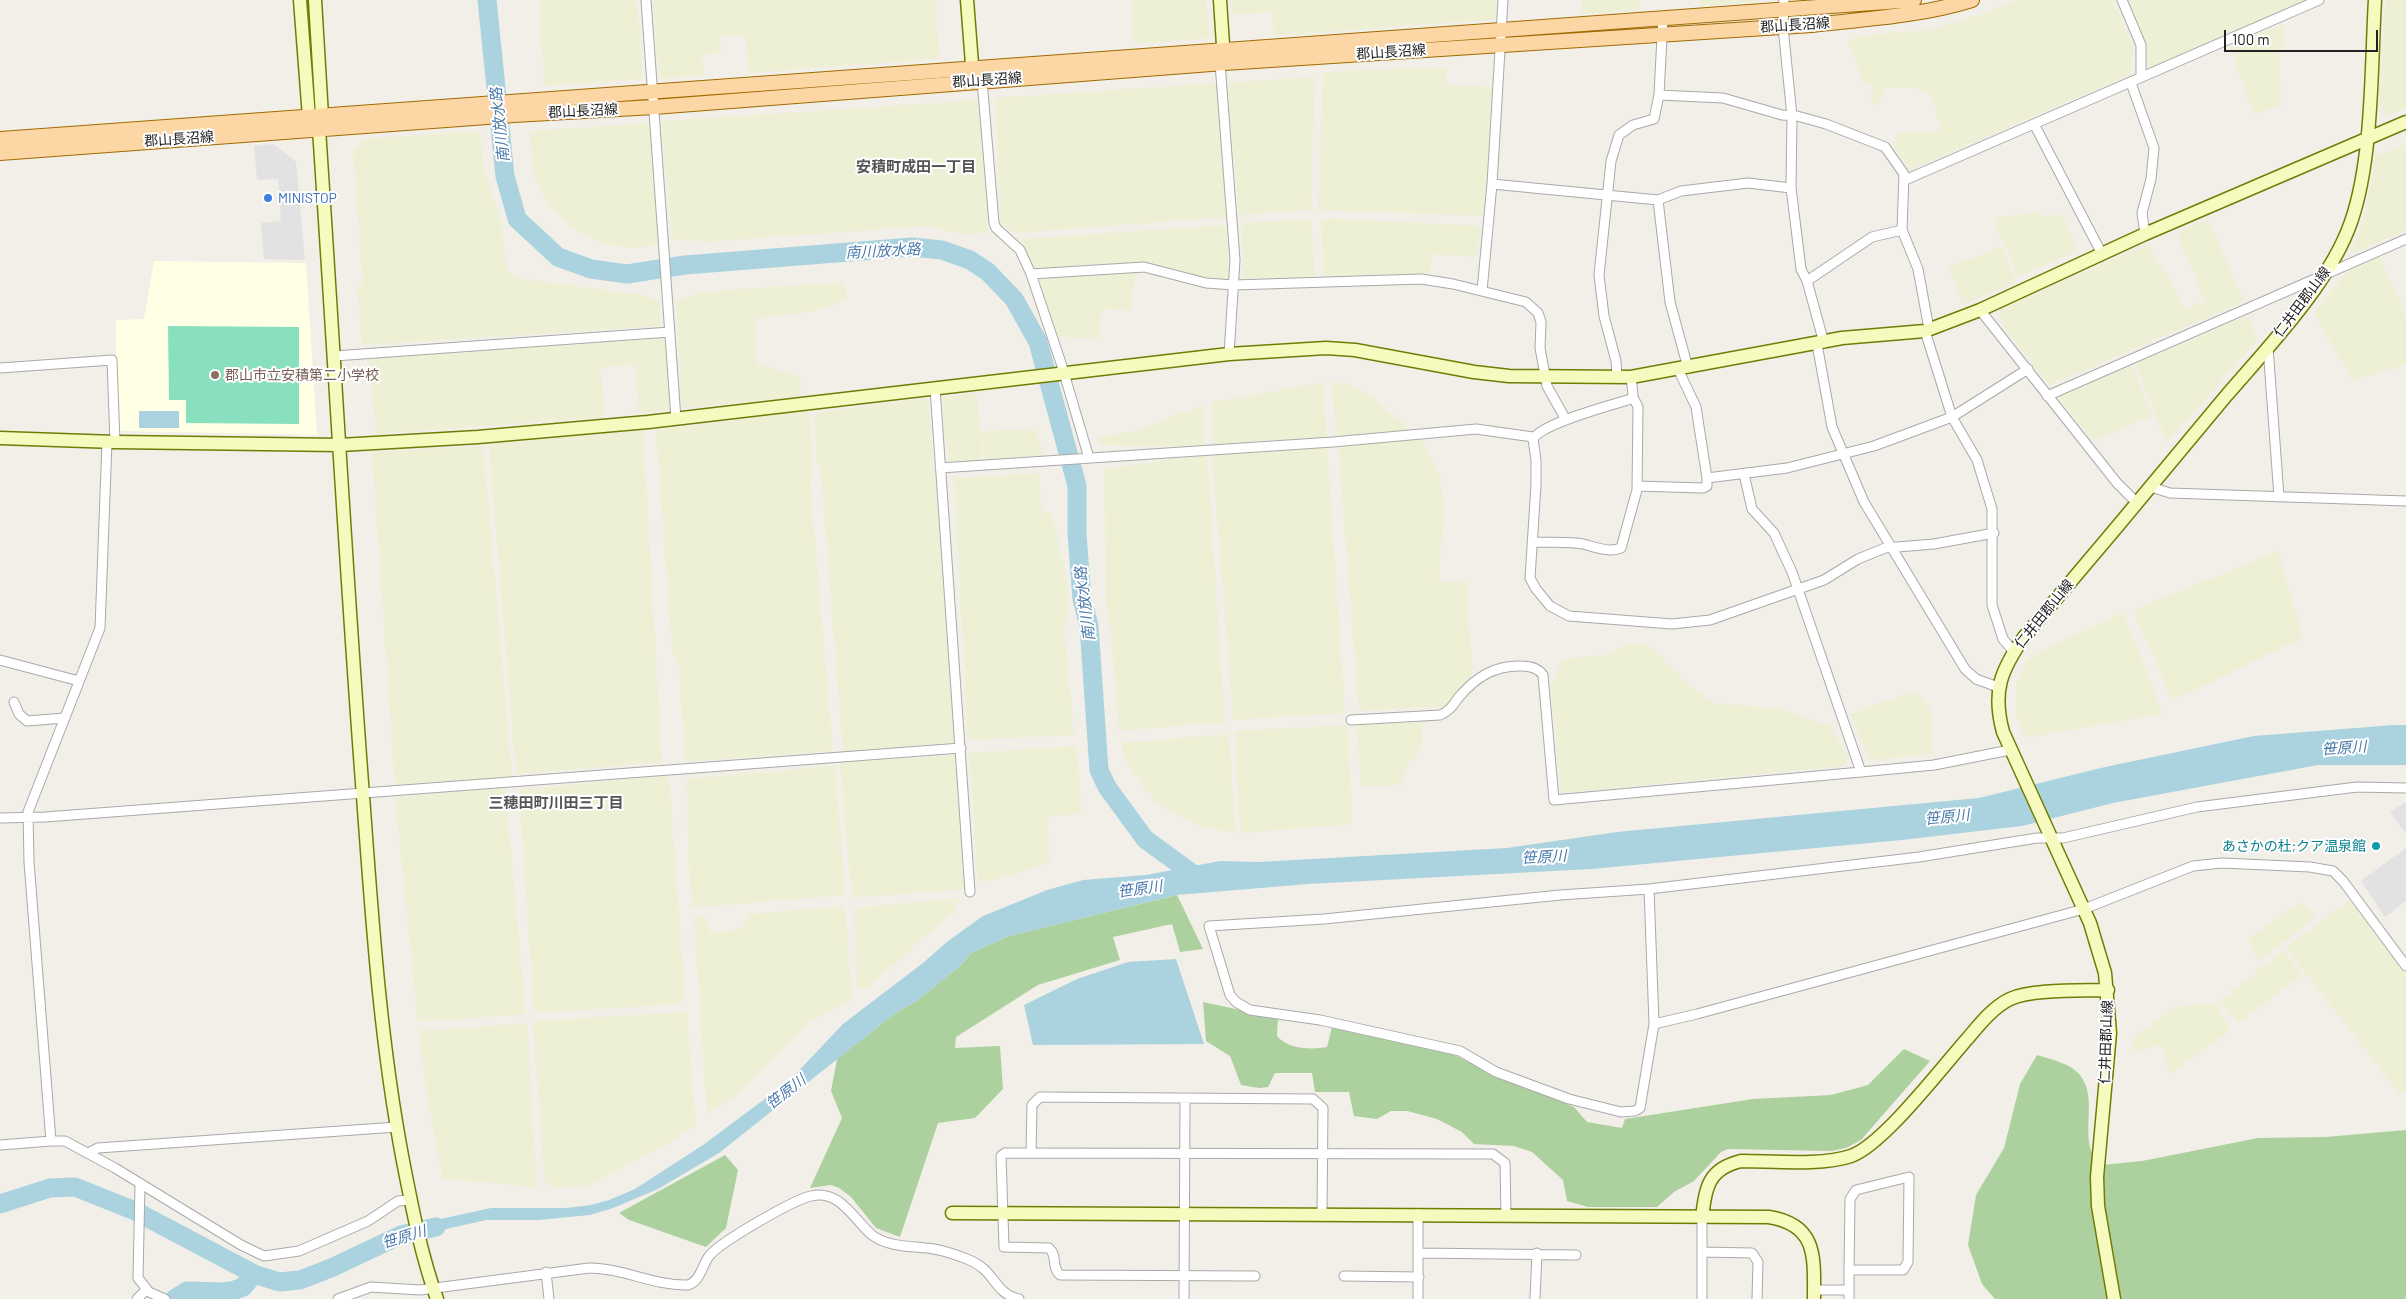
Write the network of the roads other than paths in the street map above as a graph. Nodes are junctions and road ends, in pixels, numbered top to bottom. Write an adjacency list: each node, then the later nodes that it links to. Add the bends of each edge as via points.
1 (300, 0): 28 (street)
2 (315, 0): 28 (street)
3 (646, 0): 23 (street)
4 (967, 0): 19 (street)
5 (1220, 0): 18 (street)
6 (1503, 0): 15 (street)
7 (1914, 0): 12 (main road, 郡山長沼線)
8 (1972, 0): 14 (main road, 郡山長沼線, via 1941,10 1908,15)
9 (2122, 0): 20 (street, via 2141,46)
10 (2319, 0): 20 (street)
11 (2375, 0): 32 (street, 仁井田郡山線)
12 (1784, 5): 13 (main road, 郡山長沼線); 14 (street)
13 (1663, 18): 15 (main road, 郡山長沼線); 16 (street)
14 (1783, 26): 16 (main road, 郡山長沼線); 27 (street)
15 (1502, 30): 17 (street); 18 (main road, 郡山長沼線)
16 (1662, 34): 17 (main road, 郡山長沼線); 24 (street)
17 (1501, 44): 18 (main road, 郡山長沼線); 35 (street)
18 (1222, 58): 19 (main road, 郡山長沼線); 21 (main road, 郡山長沼線); 46 (street, via 1234,228)
19 (972, 67): 21 (street); 23 (main road, 郡山長沼線)
20 (2141, 78): 22 (street)
21 (978, 81): 25 (main road, 郡山長沼線); 44 (street, via 994,224 1020,250)
22 (2131, 83): 30 (street); 40 (street, via 2154,148 2151,179 2142,213)
23 (653, 92): 25 (street); 26 (main road, 郡山長沼線)
24 (1659, 95): 27 (street, via 1723,98); 37 (street, via 1653,120 1633,125 1619,135 1613,149)
25 (654, 107): 26 (main road, 郡山長沼線); 50 (street)
26 (514, 108): 28 (main road, 郡山長沼線)
27 (1792, 116): 34 (street, via 1836,127 1885,147); 36 (street)
28 (317, 121): 31 (main road, 郡山長沼線); 33 (main road, 郡山長沼線); 54 (street)
29 (2406, 122): 32 (street)
30 (2034, 124): 34 (street); 42 (street)
31 (0, 139)
32 (2367, 139): 40 (street); 43 (street, 仁井田郡山線, via 2358,202)
33 (0, 152)
34 (1905, 180): 39 (street)
35 (1492, 184): 37 (street); 47 (street)
36 (1791, 188): 38 (street, via 1748,183 1681,191); 45 (street)
37 (1606, 196): 38 (street); 60 (street, via 1599,283)
38 (1658, 200): 56 (street, via 1670,302)
39 (1902, 230): 45 (street, via 1872,237); 49 (street, via 1918,270)
40 (2145, 234): 42 (street)
41 (2406, 239): 43 (street)
42 (2102, 254): 48 (street)
43 (2326, 273): 52 (street, 仁井田郡山線); 63 (street)
44 (1031, 274): 46 (street, via 1144,267 1206,284); 58 (street)
45 (1806, 281): 51 (street)
46 (1234, 285): 47 (street, via 1352,283 1406,278 1433,280); 53 (street)
47 (1482, 291): 59 (street, via 1526,302 1538,313)
48 (1980, 310): 49 (street); 57 (street)
49 (1927, 330): 51 (street, via 1842,338); 65 (street)
50 (670, 332): 54 (street); 66 (street)
51 (1821, 344): 56 (street); 72 (street, via 1832,427)
52 (2268, 347): 78 (street, 仁井田郡山線); 79 (street)
53 (1229, 354): 58 (street); 59 (street, via 1326,348 1355,350 1474,372)
54 (334, 356): 71 (street)
55 (0, 368): 70 (street, via 112,360)
56 (1683, 368): 61 (street); 76 (street, via 1696,407)
57 (2028, 369): 63 (street); 65 (street)
58 (1062, 373): 62 (street); 73 (street)
59 (1546, 377): 60 (street); 67 (street, via 1549,393)
60 (1617, 377): 61 (street)
61 (1631, 377): 64 (street)
62 (935, 388): 66 (street); 74 (street)
63 (2047, 396): 81 (street)
64 (1633, 397): 67 (street); 77 (street, via 1638,408)
65 (1952, 417): 72 (street); 82 (street, via 1977,460 1992,509)
66 (676, 419): 71 (street, via 478,437)
67 (1566, 420): 68 (street)
68 (1533, 437): 73 (street, via 1476,430); 83 (street, via 1536,485)
69 (0, 438): 70 (street)
70 (111, 442): 71 (street); 88 (street, via 104,484 102,616 98,637)
71 (340, 445): 97 (street)
72 (1843, 454): 75 (street, via 1787,468); 84 (street, via 1864,502)
73 (1089, 458): 74 (street)
74 (940, 468): 93 (street)
75 (1744, 474): 76 (street); 85 (street, via 1752,508 1776,537)
76 (1707, 478): 77 (street, via 1707,486 1703,488)
77 (1637, 486): 83 (street, via 1621,548)
78 (2151, 487): 79 (street, via 2164,492); 81 (street, 仁井田郡山線)
79 (2279, 497): 80 (street)
80 (2406, 501)
81 (2137, 503): 86 (street, 仁井田郡山線)
82 (1994, 533): 84 (street, via 1934,544); 86 (street, via 1992,605 2003,639)
83 (1532, 542): 85 (street, via 1532,584 1550,606 1569,616 1672,624 1697,622)
84 (1891, 547): 85 (street, via 1858,559 1824,580); 89 (street, via 1965,669 1976,679)
85 (1797, 590): 95 (street)
86 (2014, 652): 89 (street, 仁井田郡山線)
87 (0, 660): 88 (street)
88 (79, 681): 91 (street)
89 (1998, 687): 94 (street, 仁井田郡山線, via 1999,717)
90 (14, 702): 91 (street, via 26,721)
91 (64, 718): 99 (street, via 30,804)
92 (1352, 720): 95 (street, via 1448,712 1477,678 1500,668 1526,666 1538,669 1543,675 1554,800)
93 (961, 748): 97 (street); 102 (street)
94 (2012, 754): 95 (street); 100 (street, 仁井田郡山線)
95 (1861, 772)
96 (2406, 788): 100 (street, via 2357,787 2197,807 2076,836)
97 (363, 793): 99 (street); 108 (street, via 383,1029)
98 (0, 818): 99 (street)
99 (28, 818): 109 (street)
100 (2051, 836): 101 (street, via 1919,858); 103 (street, 仁井田郡山線)
101 (1649, 890): 106 (street); 106 (street, via 1210,926 1230,995 1250,1010 1320,1020 1440,1045 1460,1051 1496,1072 1606,1109 1628,1112 1640,1108)
102 (970, 892)
103 (2084, 909): 104 (street, via 2180,871 2214,863 2327,869 2337,874); 105 (street, 仁井田郡山線, via 2098,943); 106 (street)
104 (2406, 966)
105 (2108, 990): 123 (street, via 2030,994 2009,1000 1984,1020 1872,1143 1852,1156 1826,1160 1741,1161 1729,1164 1715,1175 1706,1189); 148 (street, 仁井田郡山線, via 2110,1033 2097,1177 2099,1213)
106 (1654, 1024)
107 (1185, 1099): 112 (street, via 1040,1096 1032,1105); 113 (street); 114 (street, via 1313,1098 1323,1108)
108 (397, 1127): 111 (street, via 98,1148); 116 (street)
109 (51, 1141): 110 (street); 111 (street, via 65,1142)
110 (0, 1145)
111 (88, 1153): 115 (street)
112 (1032, 1153): 113 (street); 118 (street, via 1005,1153 1001,1156)
113 (1184, 1154): 114 (street); 119 (street)
114 (1323, 1155): 121 (street); 122 (street, via 1497,1156 1505,1164)
115 (140, 1185): 116 (street, via 241,1245 270,1256 299,1251 368,1221 398,1202); 134 (street, via 137,1275 140,1284)
116 (410, 1200): 135 (street)
117 (952, 1213): 118 (street)
118 (1002, 1213): 119 (street); 130 (street, via 1004,1247 1049,1248 1053,1253 1055,1270 1063,1276)
119 (1184, 1214): 121 (street); 130 (street)
120 (1418, 1214): 121 (street); 122 (street); 125 (street)
121 (1322, 1215)
122 (1506, 1215): 123 (street)
123 (1702, 1217): 124 (street); 136 (street, via 1769,1217 1794,1225 1807,1238 1812,1250)
124 (1702, 1252): 146 (street); 147 (street, via 1752,1253 1758,1262)
125 (1419, 1253): 126 (street); 133 (street)
126 (1537, 1253): 127 (street); 145 (street)
127 (1576, 1255)
128 (1849, 1270): 128 (street, via 1903,1270 1908,1262 1909,1177 1856,1190 1850,1199); 137 (street)
129 (546, 1272): 135 (street, via 502,1281 457,1284); 141 (street); 142 (street, via 605,1268 688,1285 696,1280 710,1255 731,1239 776,1213 810,1197 820,1196 833,1198 842,1204 871,1234 887,1242 944,1252 978,1264 986,1269 1005,1295)
130 (1184, 1276): 131 (street); 143 (street)
131 (1255, 1276)
132 (1344, 1276): 133 (street)
133 (1419, 1277): 144 (street)
134 (148, 1291): 138 (street); 139 (street)
135 (435, 1294): 140 (street, via 371,1287)
136 (1814, 1295): 137 (street)
137 (1849, 1295)
138 (137, 1299)
139 (165, 1299)
140 (338, 1299)
141 (549, 1299)
142 (1019, 1299)
143 (1184, 1299)
144 (1418, 1299)
145 (1535, 1299)
146 (1702, 1299)
147 (1757, 1299)
148 (2114, 1299)

